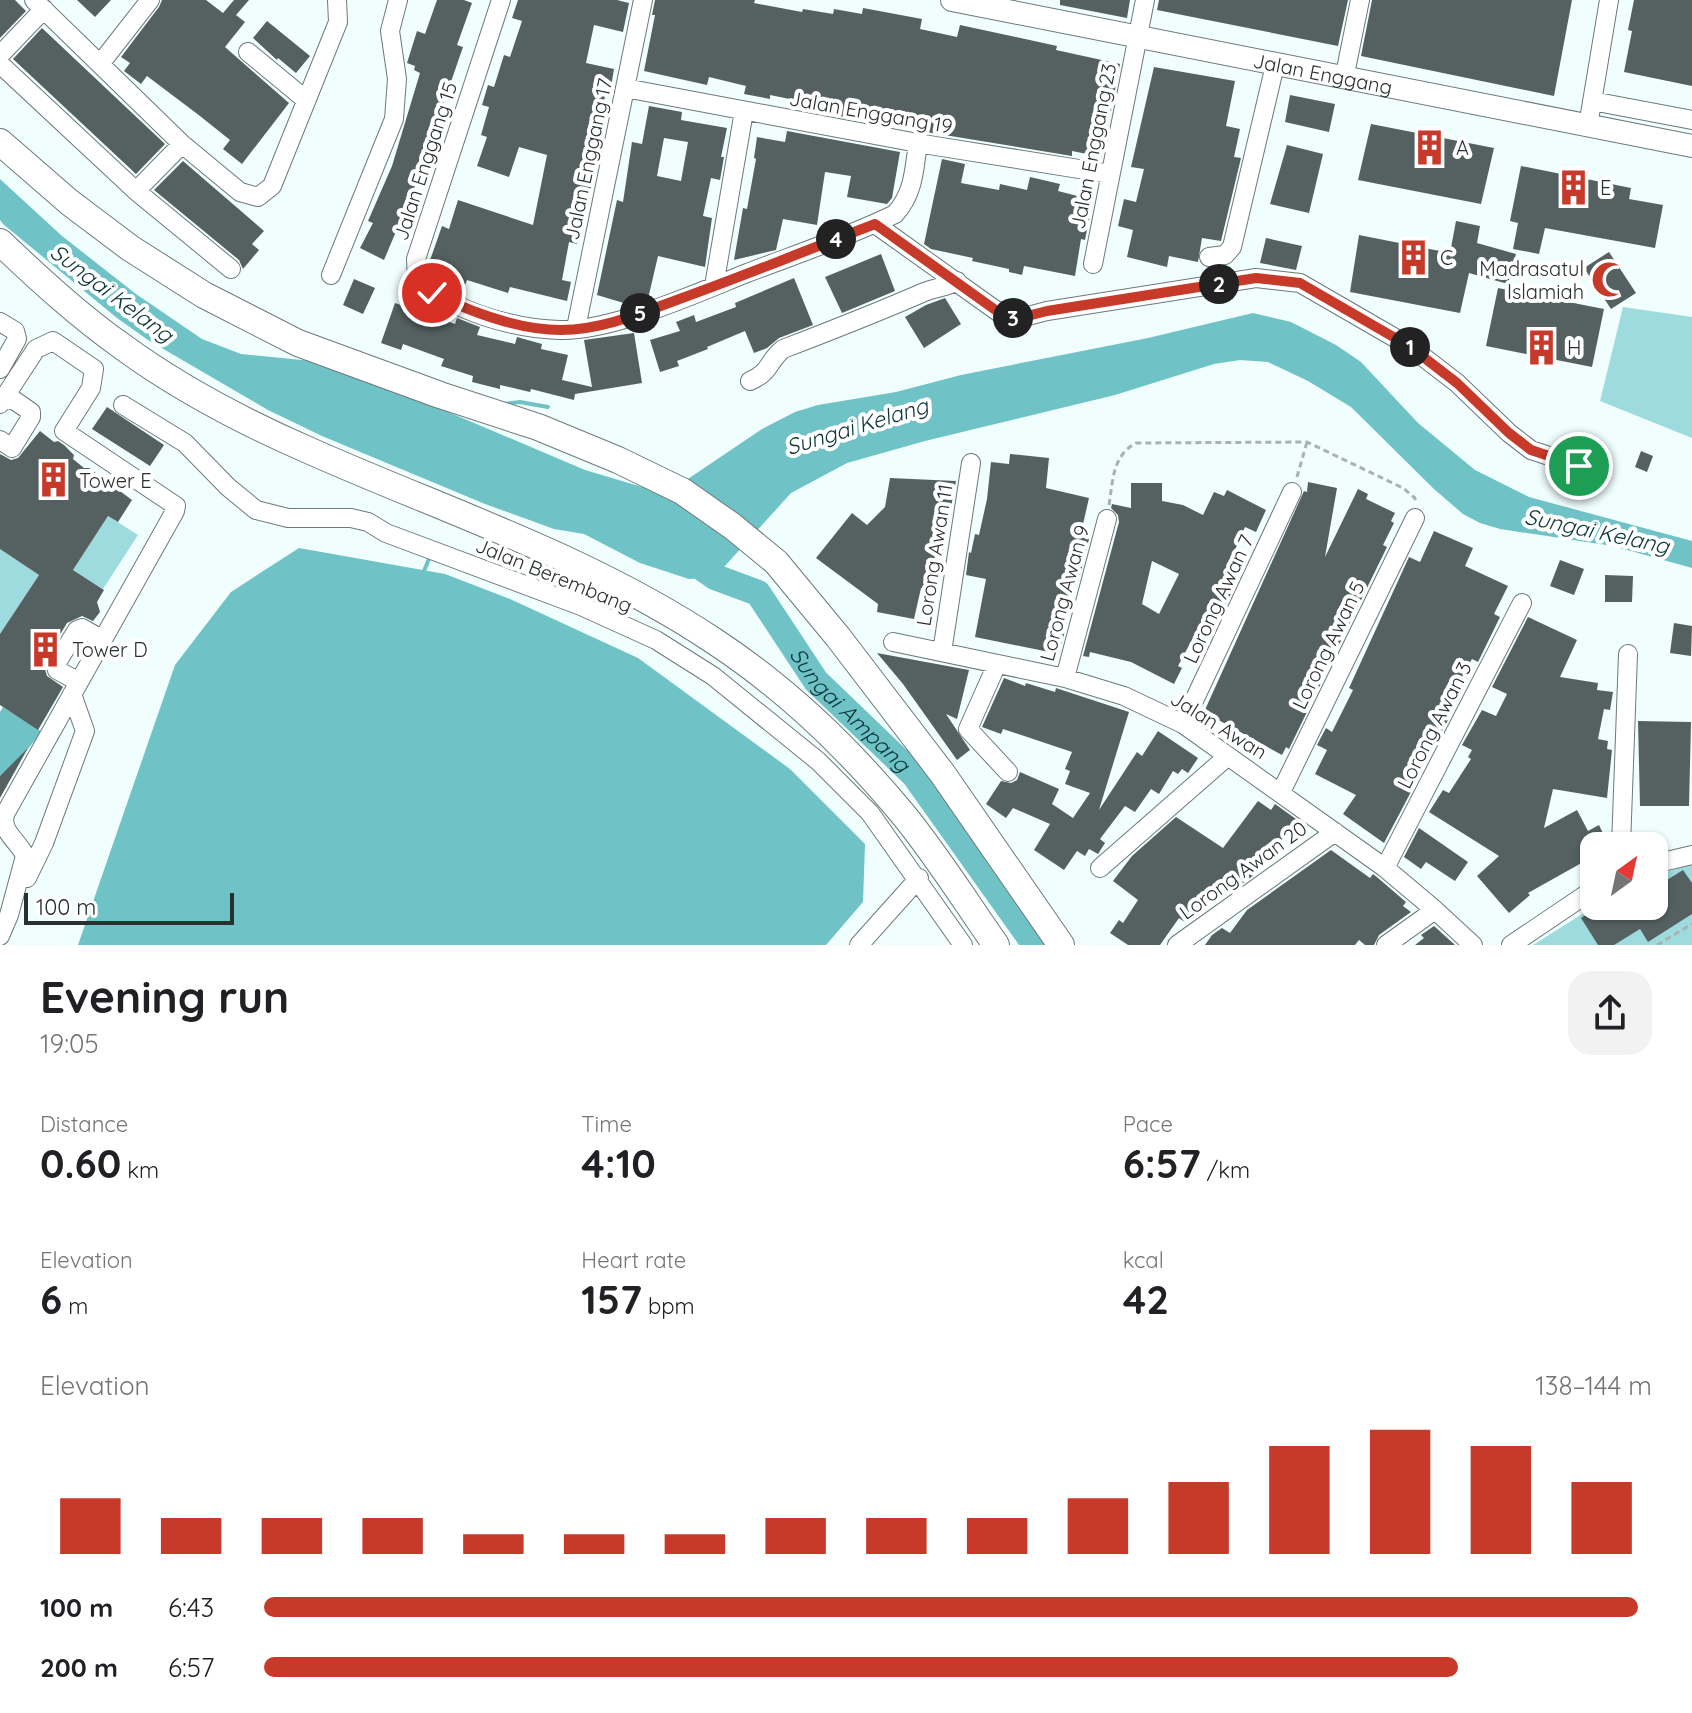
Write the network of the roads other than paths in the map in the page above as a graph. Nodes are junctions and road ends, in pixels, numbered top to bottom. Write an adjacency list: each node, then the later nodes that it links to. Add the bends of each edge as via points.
1 (150, 0): 15 (street)
2 (337, 0): 19 (street, via 338,22)
3 (398, 0): 35 (street, via 390,31 397,79 394,119)
4 (501, 0): 39 (street, Jalan Enggang 15, via 416,259 417,281 459,306 508,322)
5 (643, 0): 18 (street, Jalan Enggang 17)
6 (952, 0): 11 (main road, Jalan Enggang)
7 (1145, 0): 11 (street, Jalan Enggang 23)
8 (1360, 0): 17 (street)
9 (1609, 0): 20 (street)
10 (39, 4): 13 (street); 15 (street)
11 (1137, 36): 16 (main road, Jalan Enggang); 28 (street, Jalan Enggang 23)
12 (248, 52): 19 (street)
13 (0, 55)
14 (0, 64): 29 (street)
15 (100, 64): 26 (street)
16 (1275, 65): 17 (main road, Jalan Enggang); 32 (street, via 1232,247 1225,255)
17 (1344, 79): 23 (main road, Jalan Enggang)
18 (625, 88): 21 (street, Jalan Enggang 19); 39 (street, Jalan Enggang 17)
19 (306, 100): 26 (street, via 272,186 258,197 240,192)
20 (1592, 101): 22 (street); 23 (street)
21 (744, 111): 25 (street, Jalan Enggang 19); 37 (street)
22 (1692, 120)
23 (1588, 126): 27 (main road, Jalan Enggang)
24 (0, 142): 77 (highway, via 130,248 204,295 298,343 618,460 682,491 732,526 776,562 838,637 942,773)
25 (918, 143): 28 (street, Jalan Enggang 19); 30 (street, Jalan Enggang 15, via 906,202)
26 (182, 144): 29 (street)
27 (1692, 146)
28 (1110, 174): 33 (street, Jalan Enggang 23)
29 (136, 191): 34 (street)
30 (875, 224): 36 (street); 37 (street, Jalan Enggang 15)
31 (0, 242): 76 (highway, via 123,348 200,396 306,450 590,570 715,642 845,750 903,814)
32 (1209, 257)
33 (1093, 264)
34 (231, 269)
35 (331, 275)
36 (957, 281): 41 (street, via 783,349 764,375); 46 (street, via 1016,319 1256,278 1300,283 1409,346 1531,450)
37 (714, 286): 39 (street, Jalan Enggang 15, via 622,319)
38 (0, 322): 40 (street, via 15,331 17,339)
39 (576, 328)
40 (0, 369)
41 (750, 381)
42 (2, 403): 44 (street, via 11,398 31,417 12,448); 51 (street, via 36,349 53,341 94,369 91,388 64,431 176,506)
43 (123, 405): 69 (street, Jalan Berembang, via 185,443 256,510 288,518 368,522 656,640 713,676 818,761 870,813)
44 (0, 440)
45 (971, 463): 53 (street, Lorong Awan 11)
46 (1579, 466)
47 (1292, 492): 58 (street, Lorong Awan 7)
48 (1415, 518): 61 (street, Lorong Awan 5)
49 (1107, 519): 56 (street, Lorong Awan 9)
50 (1522, 603): 68 (street, Lorong Awan 3)
51 (103, 640): 57 (street); 57 (street, via 77,630 56,664)
52 (893, 642): 53 (street, Jalan Awan)
53 (942, 652): 55 (street, Jalan Awan)
54 (1628, 654): 64 (street)
55 (997, 664): 56 (street, Jalan Awan); 60 (street, via 968,729)
56 (1065, 678): 58 (street, Jalan Awan, via 1124,696)
57 (76, 688): 62 (street); 72 (street, via 85,731 44,843)
58 (1183, 724): 59 (street, Jalan Awan)
59 (1228, 756): 61 (street, Jalan Awan); 67 (street)
60 (1008, 772)
61 (1281, 792): 63 (street, Jalan Awan)
62 (1, 821): 72 (street, via 25,856)
63 (1335, 832): 68 (street, Jalan Awan); 78 (street, Lorong Awan 20)
64 (1622, 832)
65 (1692, 855): 66 (street)
66 (1668, 861)
67 (1100, 868)
68 (1385, 868): 71 (street, Jalan Awan)
69 (919, 878): 74 (street); 75 (street, Jalan Berembang)
70 (1580, 898): 81 (street)
71 (1435, 910): 79 (street); 80 (street, Jalan Awan)
72 (9, 915): 73 (street)
73 (0, 936)
74 (859, 945)
75 (963, 945)
76 (996, 945)
77 (1061, 945)
78 (1177, 945)
79 (1386, 945)
80 (1473, 945)
81 (1511, 945)

